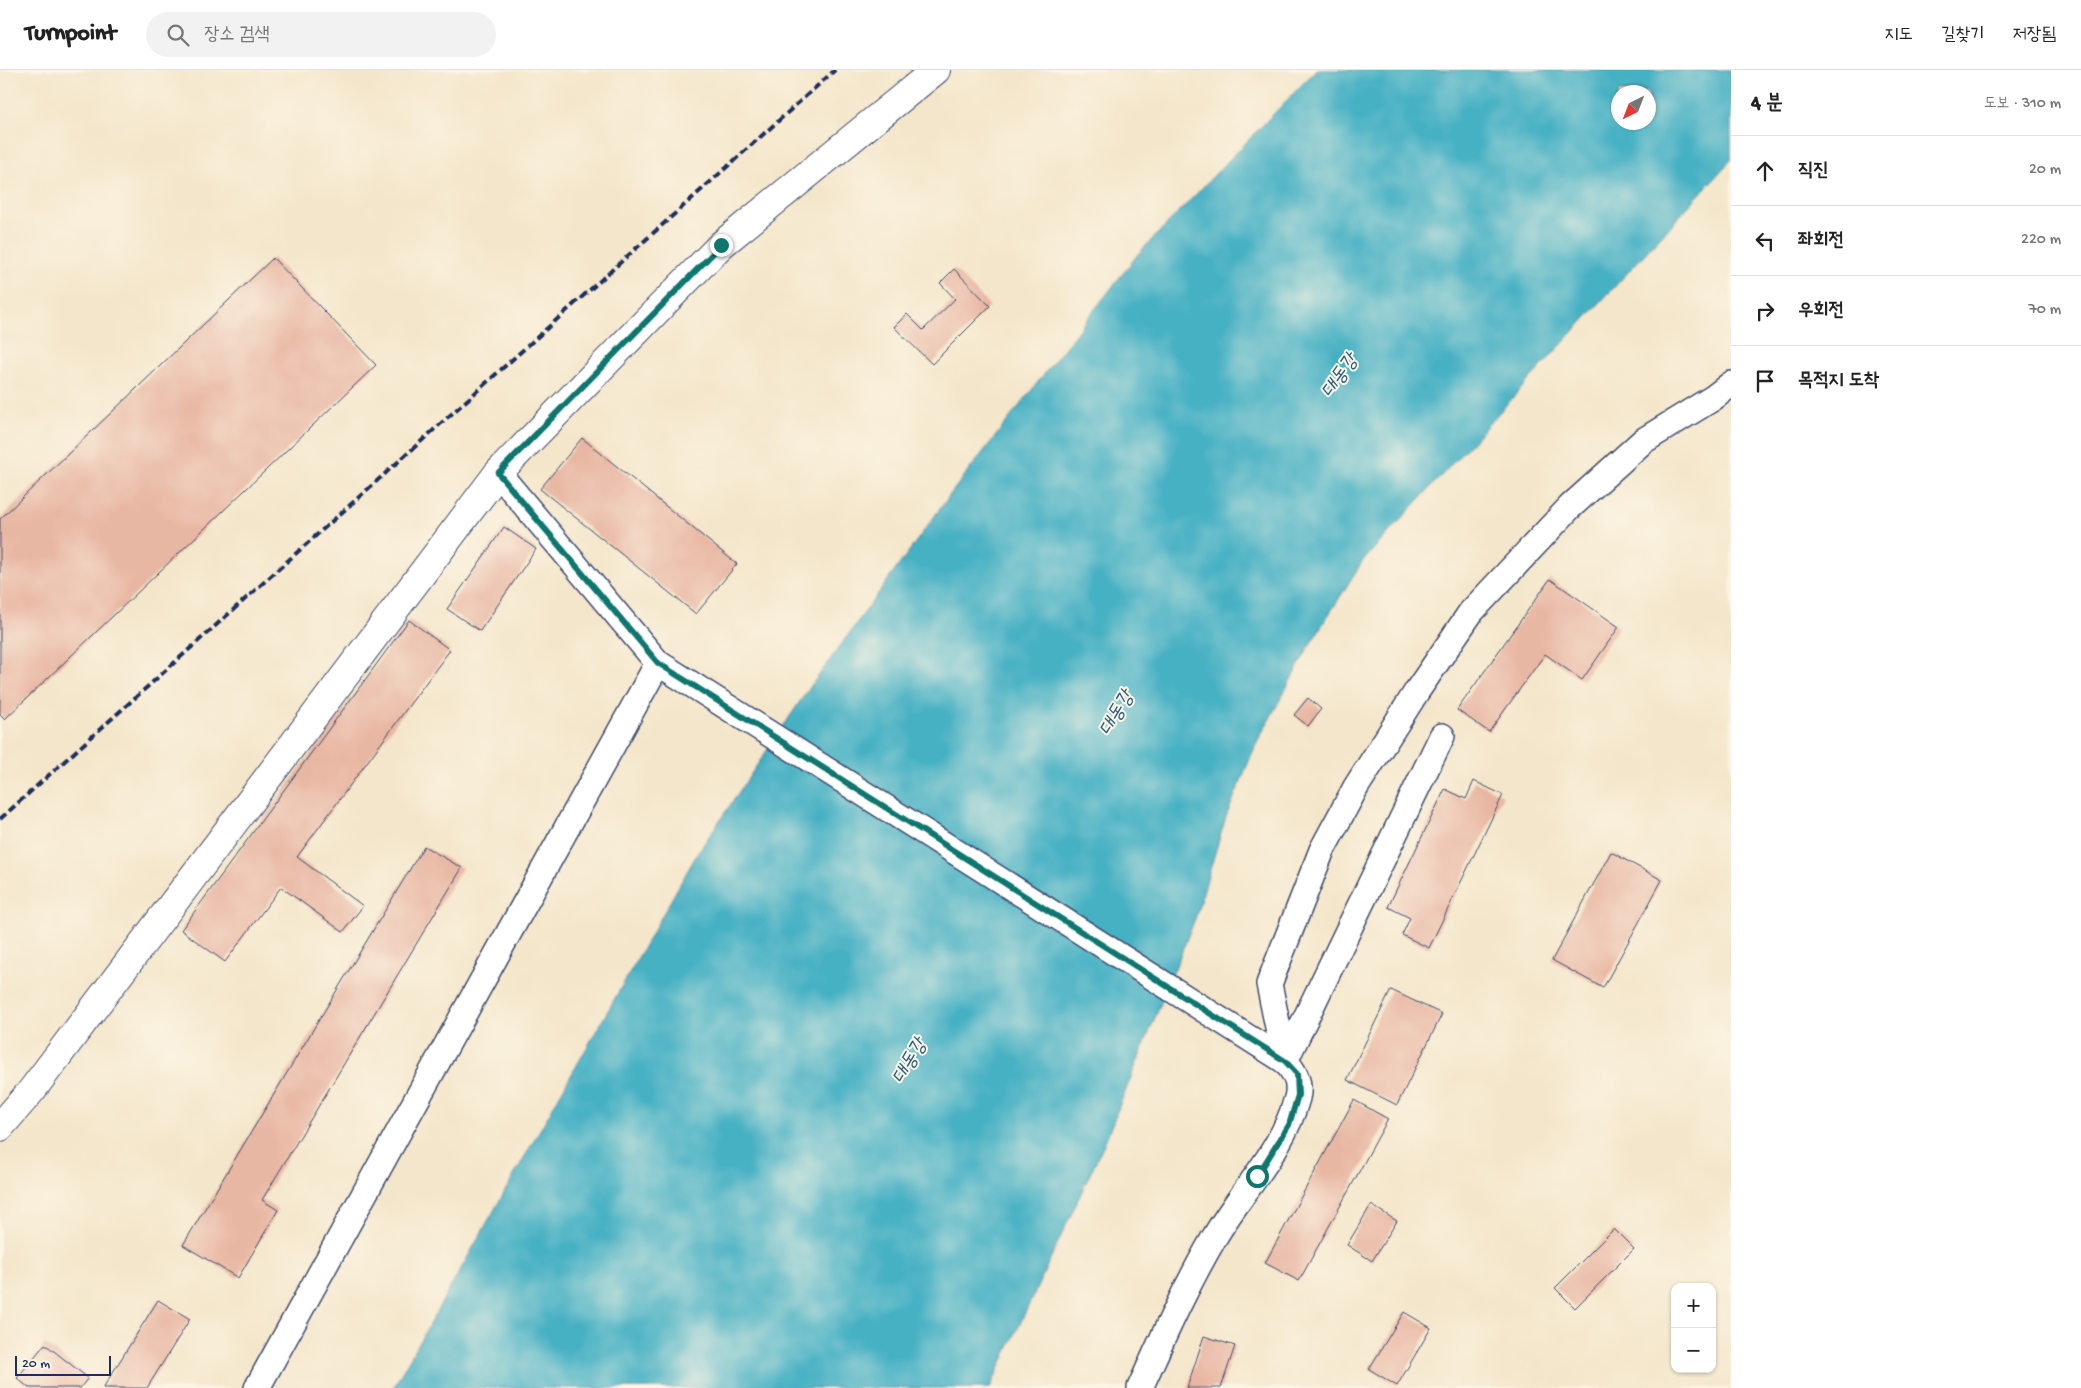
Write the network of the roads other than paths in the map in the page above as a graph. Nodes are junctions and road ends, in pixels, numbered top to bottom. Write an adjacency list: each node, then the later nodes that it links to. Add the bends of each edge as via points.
1 (936, 70): 3 (main road, via 721,245)
2 (1731, 384): 6 (street, via 1643,441 1570,507 1471,612 1417,691 1356,787 1322,850 1269,984)
3 (498, 473): 4 (street); 7 (main road, via 44,1074)
4 (658, 663): 6 (street); 8 (street)
5 (1442, 736): 6 (street)
6 (1276, 1055): 9 (street, via 1297,1074 1298,1095 1289,1125 1215,1236)
7 (0, 1127)
8 (257, 1388)
9 (1140, 1388)

